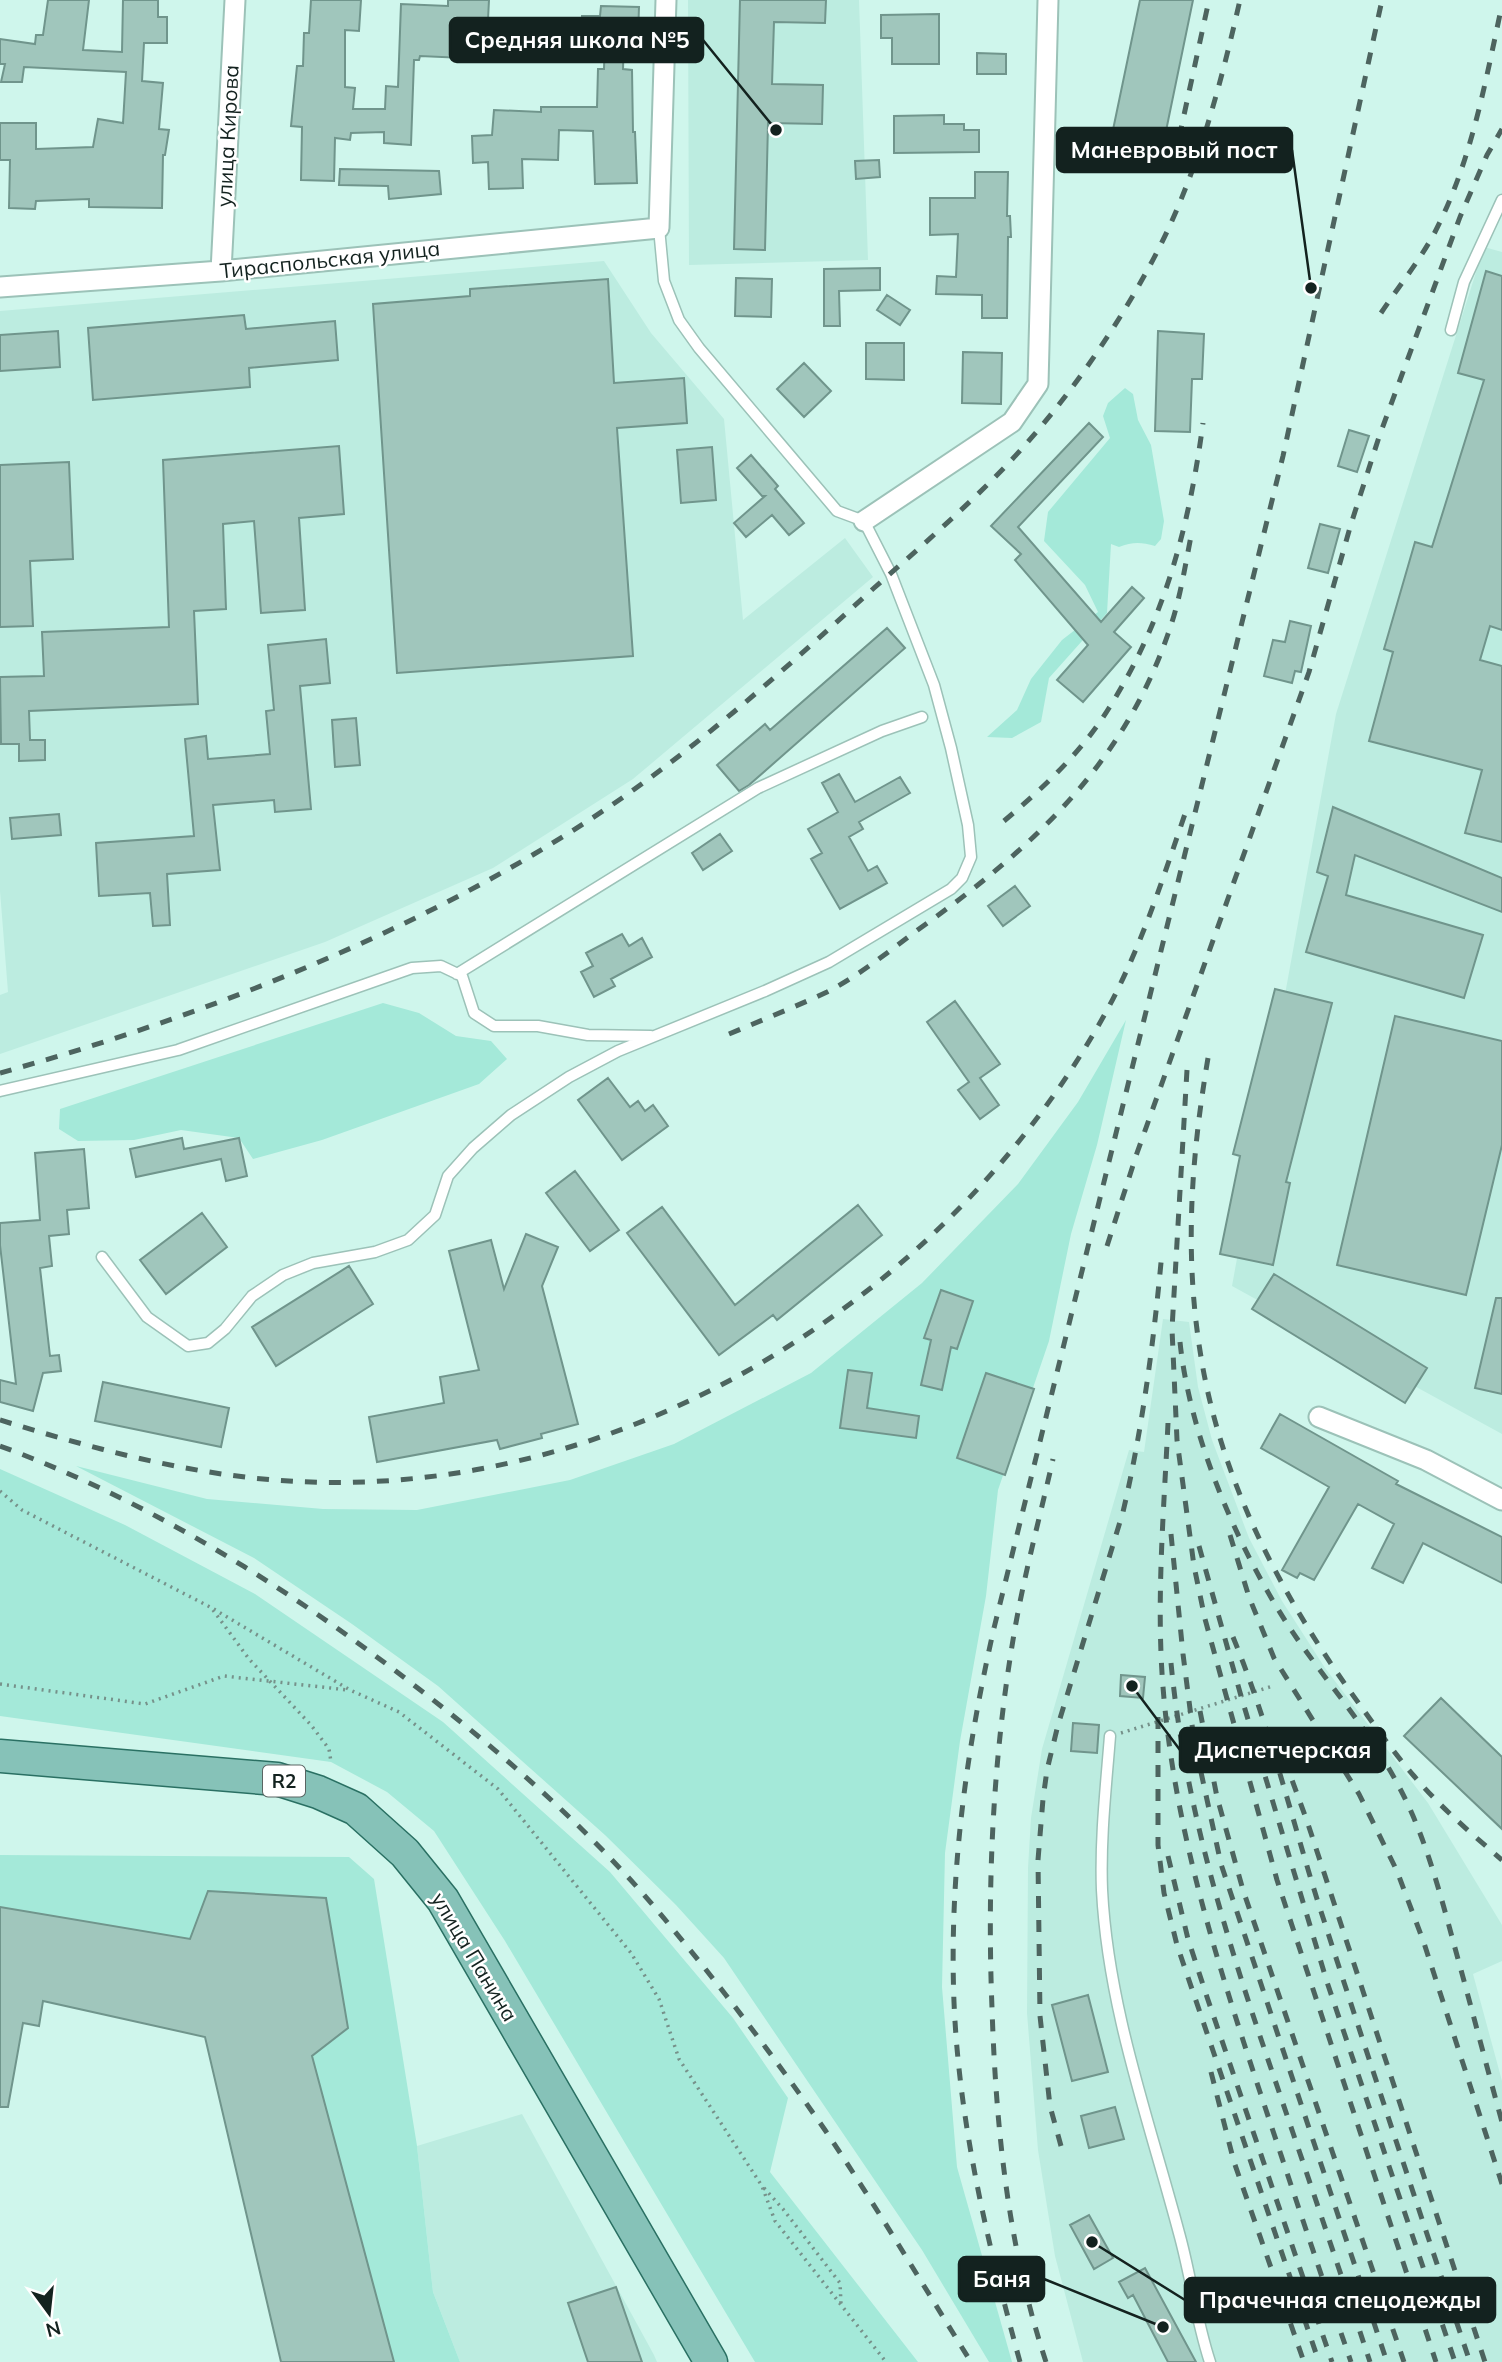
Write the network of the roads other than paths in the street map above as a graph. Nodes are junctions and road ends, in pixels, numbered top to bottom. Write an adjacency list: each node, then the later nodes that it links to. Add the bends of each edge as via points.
1 (235, 0): 6 (street, улица Кирова)
2 (666, 0): 5 (street)
3 (1048, 0): 9 (street, via 1038,384 1013,422)
4 (1502, 200): 8 (lane, via 1464,282)
5 (659, 228): 6 (street, Тираспольская улица); 9 (lane, via 664,281 679,320 837,511)
6 (221, 271): 7 (street, Тираспольская улица)
7 (0, 287)
8 (1451, 330)
9 (864, 521): 12 (lane, via 891,573 934,685 968,825 968,869 951,888 830,962)
10 (922, 717): 11 (lane, via 758,788)
11 (457, 974): 12 (lane, via 462,976 474,1013 494,1026); 13 (lane, via 442,966 412,968 178,1049)
12 (654, 1036): 14 (lane, via 578,1072 491,1131 448,1176 435,1215 408,1240 283,1275 252,1296 208,1343 188,1346 147,1317)
13 (0, 1091)
14 (102, 1257)
15 (1319, 1418): 16 (street, via 1426,1460)
16 (1502, 1500)
17 (1110, 1736): 20 (lane, via 1101,1856 1114,1987)
18 (0, 1756): 19 (main road, улица Панина / R2, via 277,1779 356,1809 405,1853 443,1900)
19 (711, 2362)
20 (1210, 2362)

